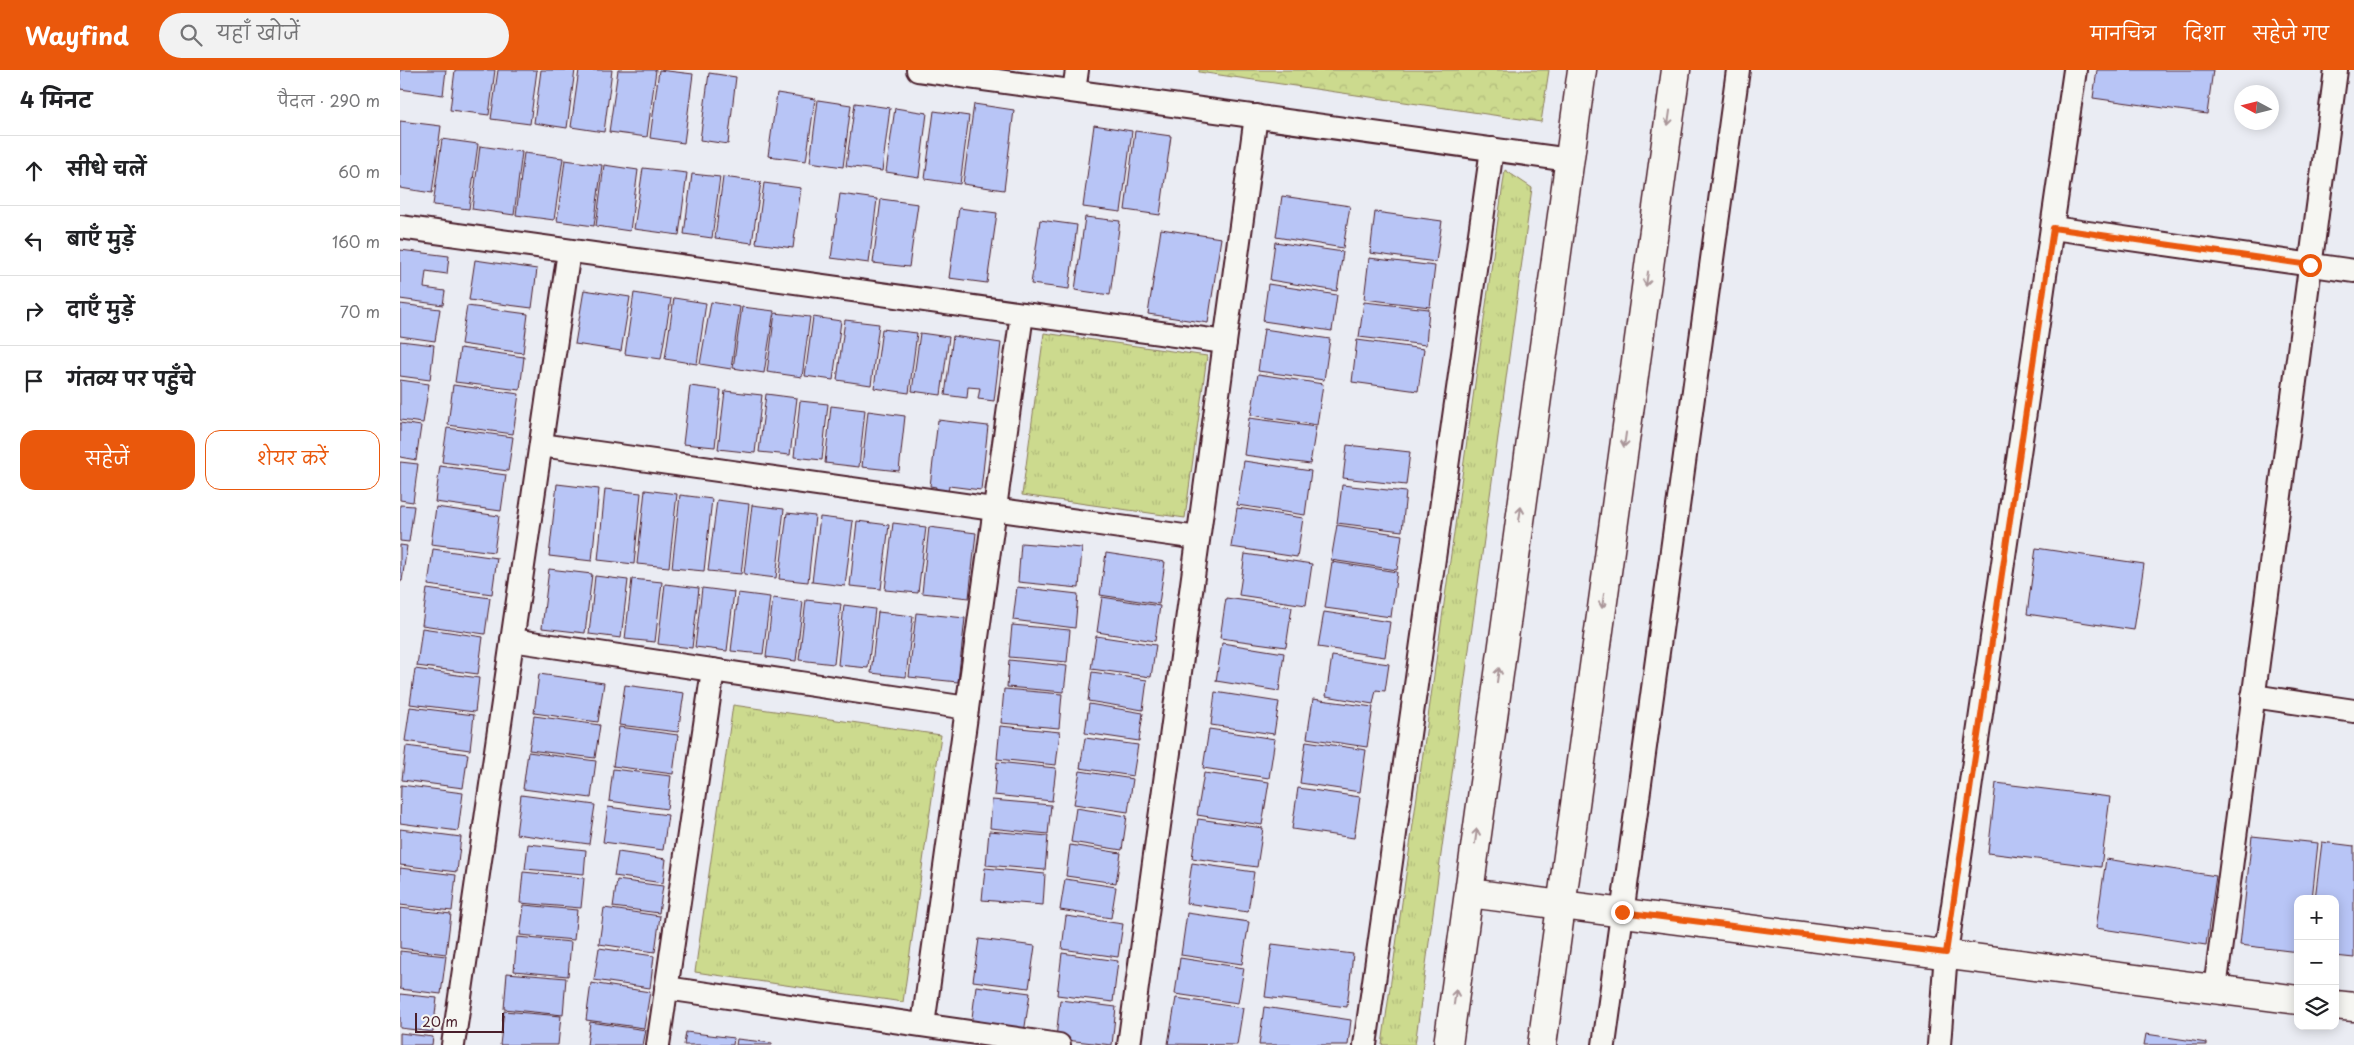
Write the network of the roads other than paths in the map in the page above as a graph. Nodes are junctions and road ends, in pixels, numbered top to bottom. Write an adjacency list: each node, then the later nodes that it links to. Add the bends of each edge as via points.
1 (918, 70): 7 (street)
2 (1582, 70): 10 (street)
3 (1676, 70): 27 (street, one-way to 27)
4 (1738, 70): 28 (street)
5 (2075, 70): 12 (street)
6 (2336, 70): 14 (street)
7 (1076, 81): 8 (street)
8 (1256, 116): 9 (street); 17 (street)
9 (1492, 149): 10 (street); 40 (street)
10 (1570, 160): 26 (street, one-way to 10)
11 (400, 227): 13 (street)
12 (2053, 228): 14 (street); 29 (street)
13 (569, 251): 16 (street); 18 (street)
14 (2310, 265): 15 (street); 23 (street)
15 (2354, 271)
16 (1022, 314): 17 (street); 19 (street)
17 (1225, 342): 20 (street)
18 (541, 445): 19 (street); 21 (street)
19 (995, 510): 20 (street); 24 (street)
20 (1198, 538): 39 (street)
21 (512, 640): 22 (street); 36 (street)
22 (713, 670): 24 (street); 30 (street)
23 (2253, 696): 25 (street); 31 (street)
24 (967, 708): 35 (street)
25 (2354, 711)
26 (1469, 894): 27 (street); 41 (street, one-way to 26)
27 (1561, 905): 28 (street); 42 (street)
28 (1622, 912): 29 (street); 43 (street)
29 (1946, 953): 31 (street); 44 (street)
30 (666, 988): 35 (street); 37 (street)
31 (2215, 989): 32 (street)
32 (2294, 999)
33 (2339, 1005): 34 (street)
34 (2354, 1007)
35 (923, 1025): 38 (street)
36 (453, 1045)
37 (658, 1045)
38 (1059, 1045)
39 (1129, 1045)
40 (1365, 1045)
41 (1448, 1045)
42 (1542, 1045)
43 (1604, 1045)
44 (1939, 1045)

